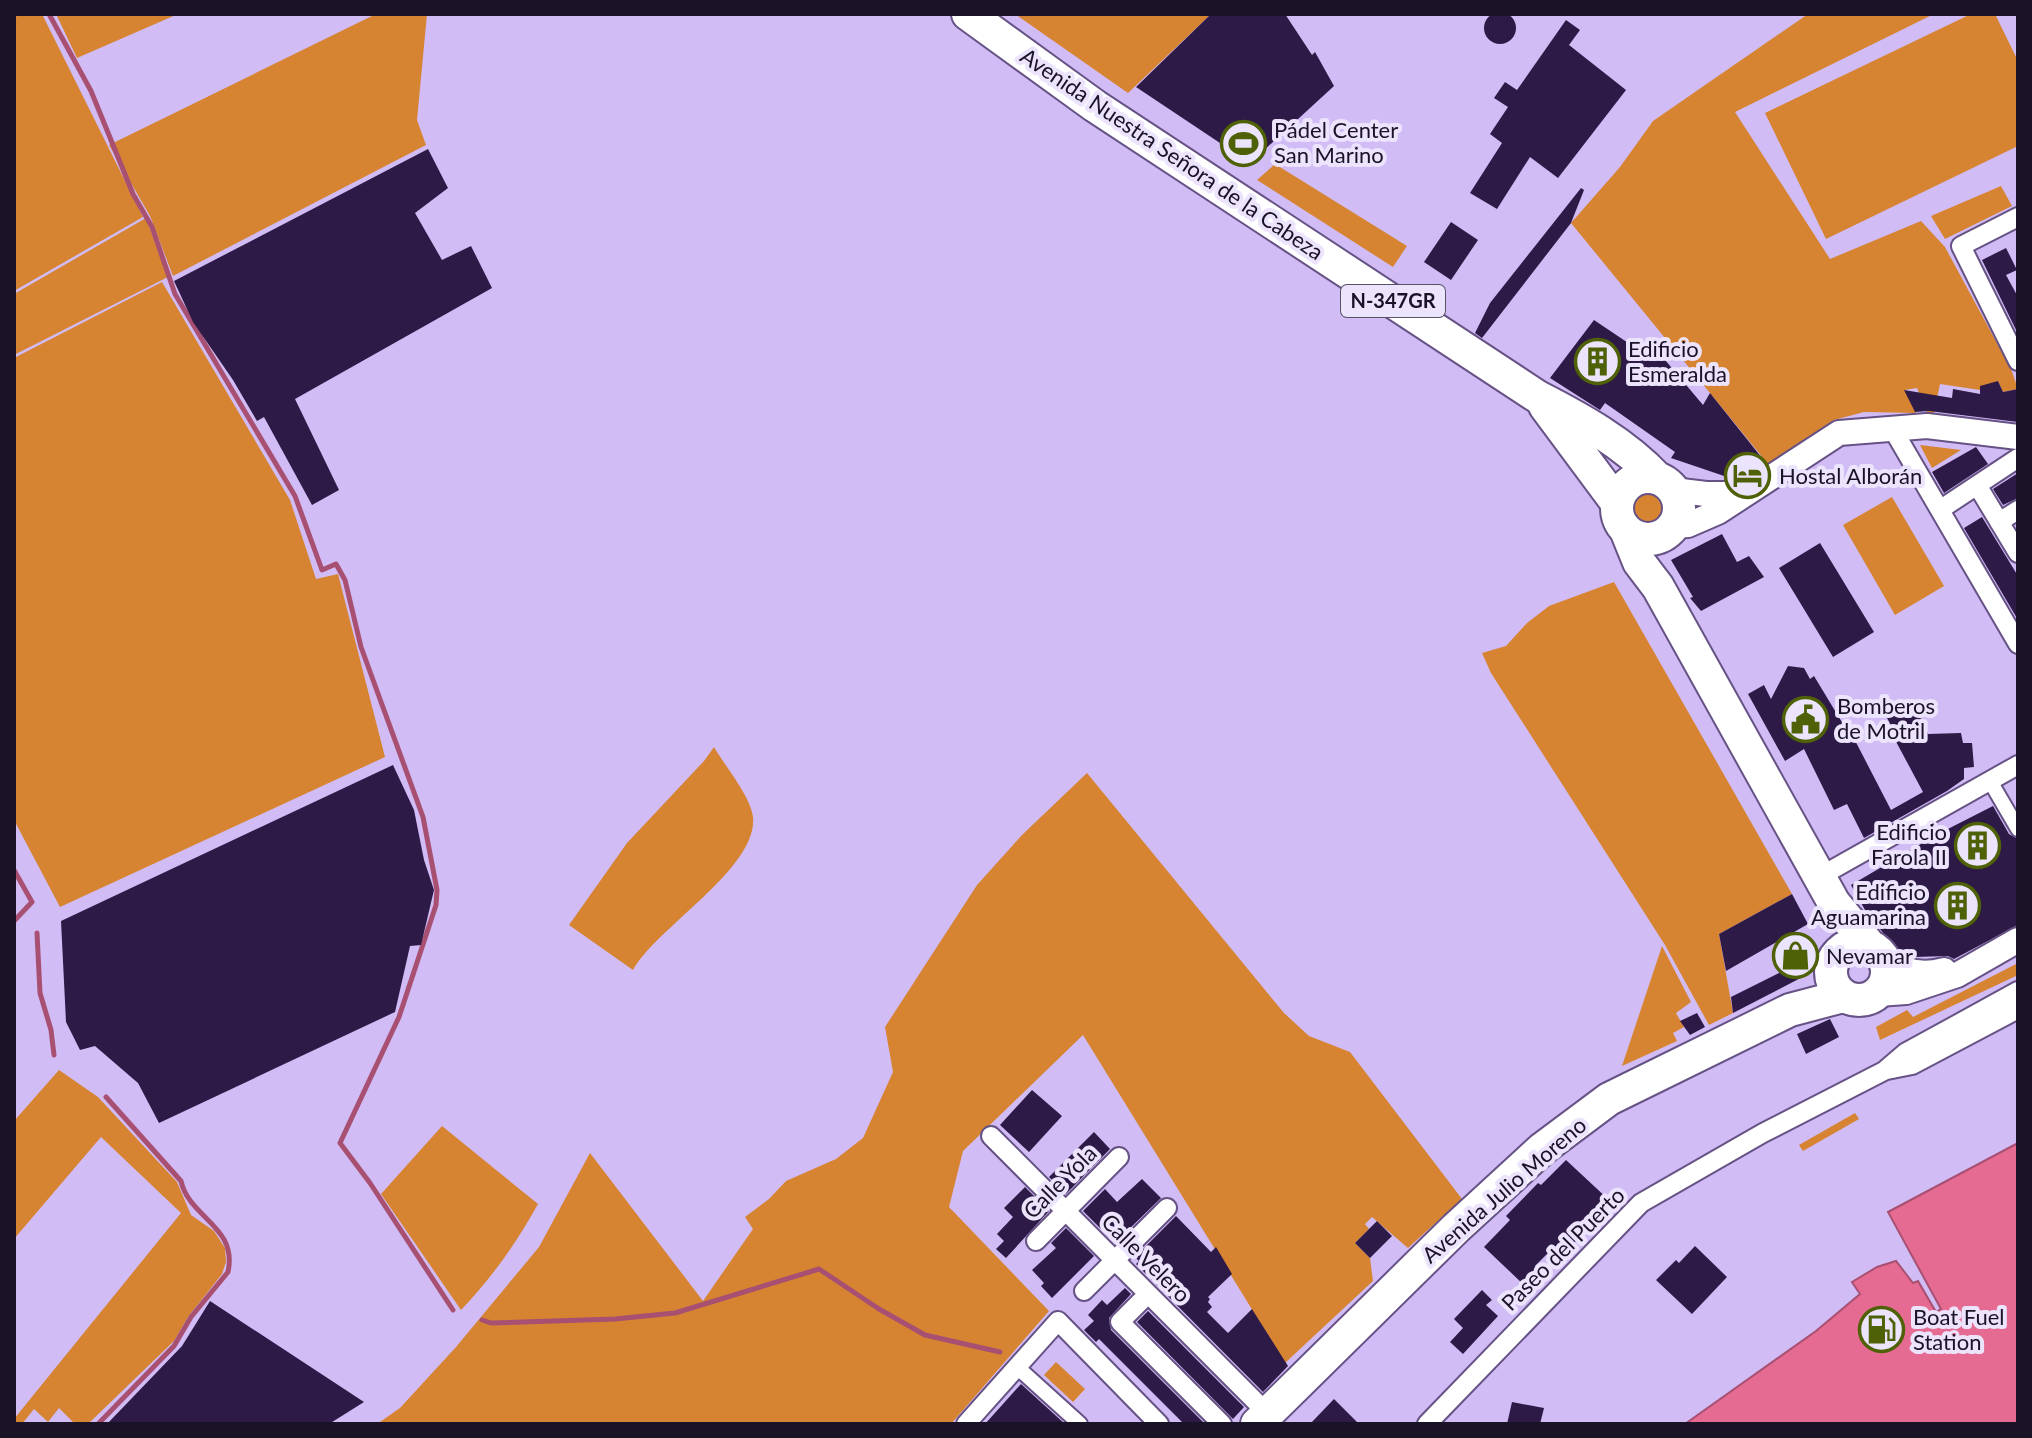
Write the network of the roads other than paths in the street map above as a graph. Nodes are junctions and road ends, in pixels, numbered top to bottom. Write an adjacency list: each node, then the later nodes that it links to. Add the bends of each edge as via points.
1 (968, 14): 4 (highway, Avenida Nuestra Señora de la Cabeza / N-347GR, via 1095,106)
2 (2018, 217): 3 (street, via 1961,246)
3 (2018, 361)
4 (1538, 397): 8 (highway, Avenida Nuestra Señora de la Cabeza / N-347GR, via 1585,422); 13 (highway, Avenida Nuestra Señora de la Cabeza / N-347GR)
5 (1892, 428): 6 (street, via 1927,426); 10 (street, via 1839,433); 11 (street)
6 (2018, 437)
7 (2018, 458): 9 (street)
8 (1665, 484): 10 (street, via 1706,494); 13 (highway, via 1649,477 1632,481 1620,494); 15 (highway, via 1679,508)
9 (1977, 485): 11 (street); 14 (street)
10 (1745, 494): 15 (street, via 1718,512)
11 (1941, 509): 18 (street)
12 (2018, 510): 14 (street)
13 (1622, 516): 15 (highway, via 1643,539); 17 (highway, Avenida Nuestra Señora de la Cabeza, via 1639,562)
14 (1999, 522): 16 (street)
15 (1667, 531): 17 (highway, via 1656,573)
16 (2018, 553)
17 (1658, 587): 22 (highway, Avenida Nuestra Señora de la Cabeza)
18 (2018, 644)
19 (2018, 765): 20 (street)
20 (1990, 781): 21 (street); 22 (street)
21 (2018, 829)
22 (1826, 890): 24 (highway, Avenida Nuestra Señora de la Cabeza); 26 (highway, Avenida Nuestra Señora de la Cabeza)
23 (2018, 940): 25 (street)
24 (1876, 951): 25 (street, via 1892,964 1920,973); 26 (highway, via 1850,945); 28 (highway, via 1887,977)
25 (1977, 961): 28 (street, via 1931,984)
26 (1837, 974): 28 (highway, via 1860,1001); 40 (highway, Avenida Julio Moreno, via 1790,1010 1609,1099 1542,1149)
27 (2018, 991): 30 (street, Paseo del Puerto, via 1905,1053)
28 (1878, 994)
29 (2018, 1009): 30 (street, Paseo del Puerto, via 1912,1065)
30 (1884, 1071): 45 (street, Paseo del Puerto, via 1641,1203)
31 (991, 1136): 34 (street, Calle Velero)
32 (1119, 1157): 34 (street, Calle Yola)
33 (1167, 1208): 36 (street)
34 (1066, 1211): 35 (street, Calle Yola); 36 (street, Calle Velero)
35 (1036, 1241)
36 (1115, 1261): 37 (street); 38 (street, Calle Velero)
37 (1084, 1291)
38 (1148, 1294): 40 (street, Calle Velero); 44 (street, via 1120,1322)
39 (1017, 1367): 41 (street); 42 (street); 43 (street, via 1058,1321)
40 (1262, 1419)
41 (966, 1424)
42 (1080, 1424)
43 (1159, 1424)
44 (1222, 1424)
45 (1427, 1424)

